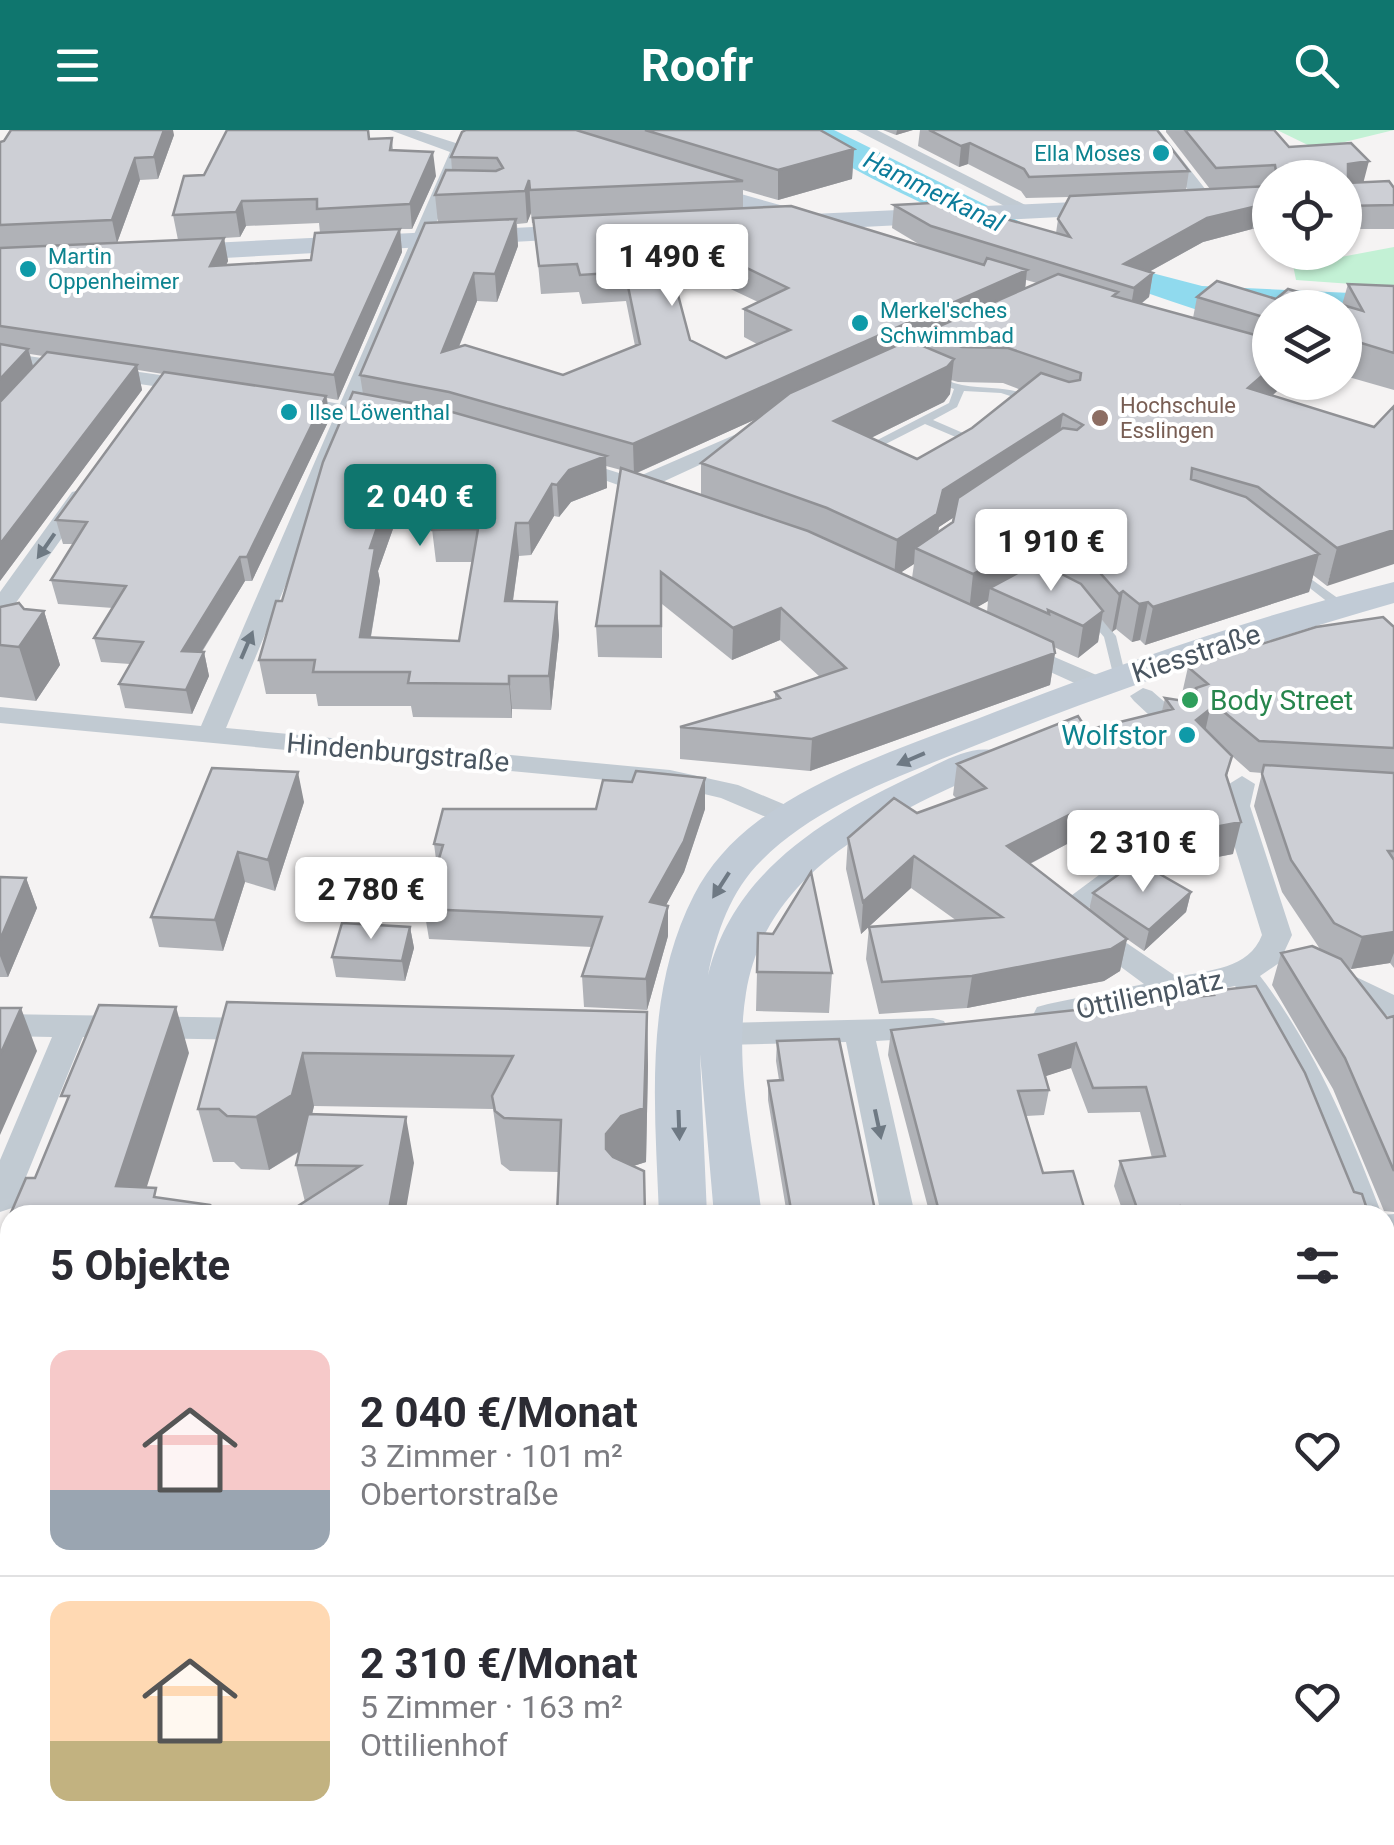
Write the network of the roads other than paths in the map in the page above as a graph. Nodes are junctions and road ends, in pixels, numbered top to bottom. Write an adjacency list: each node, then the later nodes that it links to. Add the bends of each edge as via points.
1 (398, 130): 7 (street)
2 (504, 130): 7 (street)
3 (864, 130): 6 (street)
4 (1151, 130): 10 (street)
5 (927, 135): 6 (street)
6 (894, 145): 12 (street)
7 (461, 150): 19 (street, via 445,196)
8 (664, 178): 14 (main road)
9 (1238, 201): 10 (main road)
10 (1194, 203)
11 (1147, 205): 12 (main road)
12 (1024, 211): 13 (main road)
13 (926, 216): 14 (main road); 17 (street, via 894,224)
14 (812, 222): 15 (main road); 18 (street)
15 (728, 226)
16 (617, 231): 19 (main road)
17 (888, 238)
18 (866, 240)
19 (416, 241): 20 (main road); 27 (street)
20 (146, 254)
21 (0, 358): 24 (street, via 158,389)
22 (918, 373): 23 (lane)
23 (960, 388): 26 (lane, via 1002,390); 30 (lane, via 954,405)
24 (218, 390)
25 (272, 398): 27 (street)
26 (1054, 406)
27 (348, 410): 29 (street); 47 (street, one-way to 27)
28 (788, 417): 35 (street)
29 (397, 420)
30 (927, 420): 32 (lane, via 966,438); 33 (lane, via 863,451)
31 (547, 456): 35 (street)
32 (938, 456)
33 (878, 458)
34 (97, 474): 41 (street, one-way to 41)
35 (637, 485): 36 (street)
36 (680, 501)
37 (1289, 567): 40 (lane)
38 (1394, 592): 40 (main road, Kiesstraße)
39 (1069, 600): 44 (lane, via 1086,608 1110,636)
40 (1342, 606): 44 (main road, Kiesstraße)
41 (0, 609)
42 (1394, 618): 44 (main road, Kiesstraße)
43 (996, 639): 44 (street)
44 (1121, 686): 46 (street); 49 (main road, Kiesstraße, via 1070,723); 50 (main road, Kiesstraße, one-way to 50, via 1002,722)
45 (0, 715): 47 (street, Hindenburgstraße)
46 (1174, 724)
47 (210, 735): 50 (street, Hindenburgstraße, via 670,778 729,791)
48 (1219, 766): 53 (street, via 1252,785 1236,806)
49 (866, 814): 50 (main road, via 816,823); 51 (main road)
50 (790, 818): 51 (main road, via 804,843); 63 (main road, Kiesstraße, one-way to 63, via 747,851 713,896 693,948)
51 (796, 861): 63 (main road, via 751,920 724,993)
52 (1117, 876): 55 (street, via 1062,913)
53 (1275, 946): 54 (street, Ottilienplatz); 56 (street)
54 (1242, 974): 55 (street, Ottilienplatz); 68 (street, via 1267,1004 1333,1131)
55 (1171, 988): 57 (street, Ottilienplatz)
56 (1394, 1008)
57 (1017, 1020)
58 (0, 1026): 59 (street)
59 (72, 1026): 61 (street); 64 (street)
60 (956, 1027): 62 (street)
61 (302, 1030)
62 (858, 1033): 63 (street); 67 (street, one-way to 67)
63 (692, 1043): 65 (main road, one-way to 65); 66 (main road)
64 (0, 1200)
65 (684, 1205)
66 (735, 1205)
67 (896, 1205)
68 (1361, 1205)

